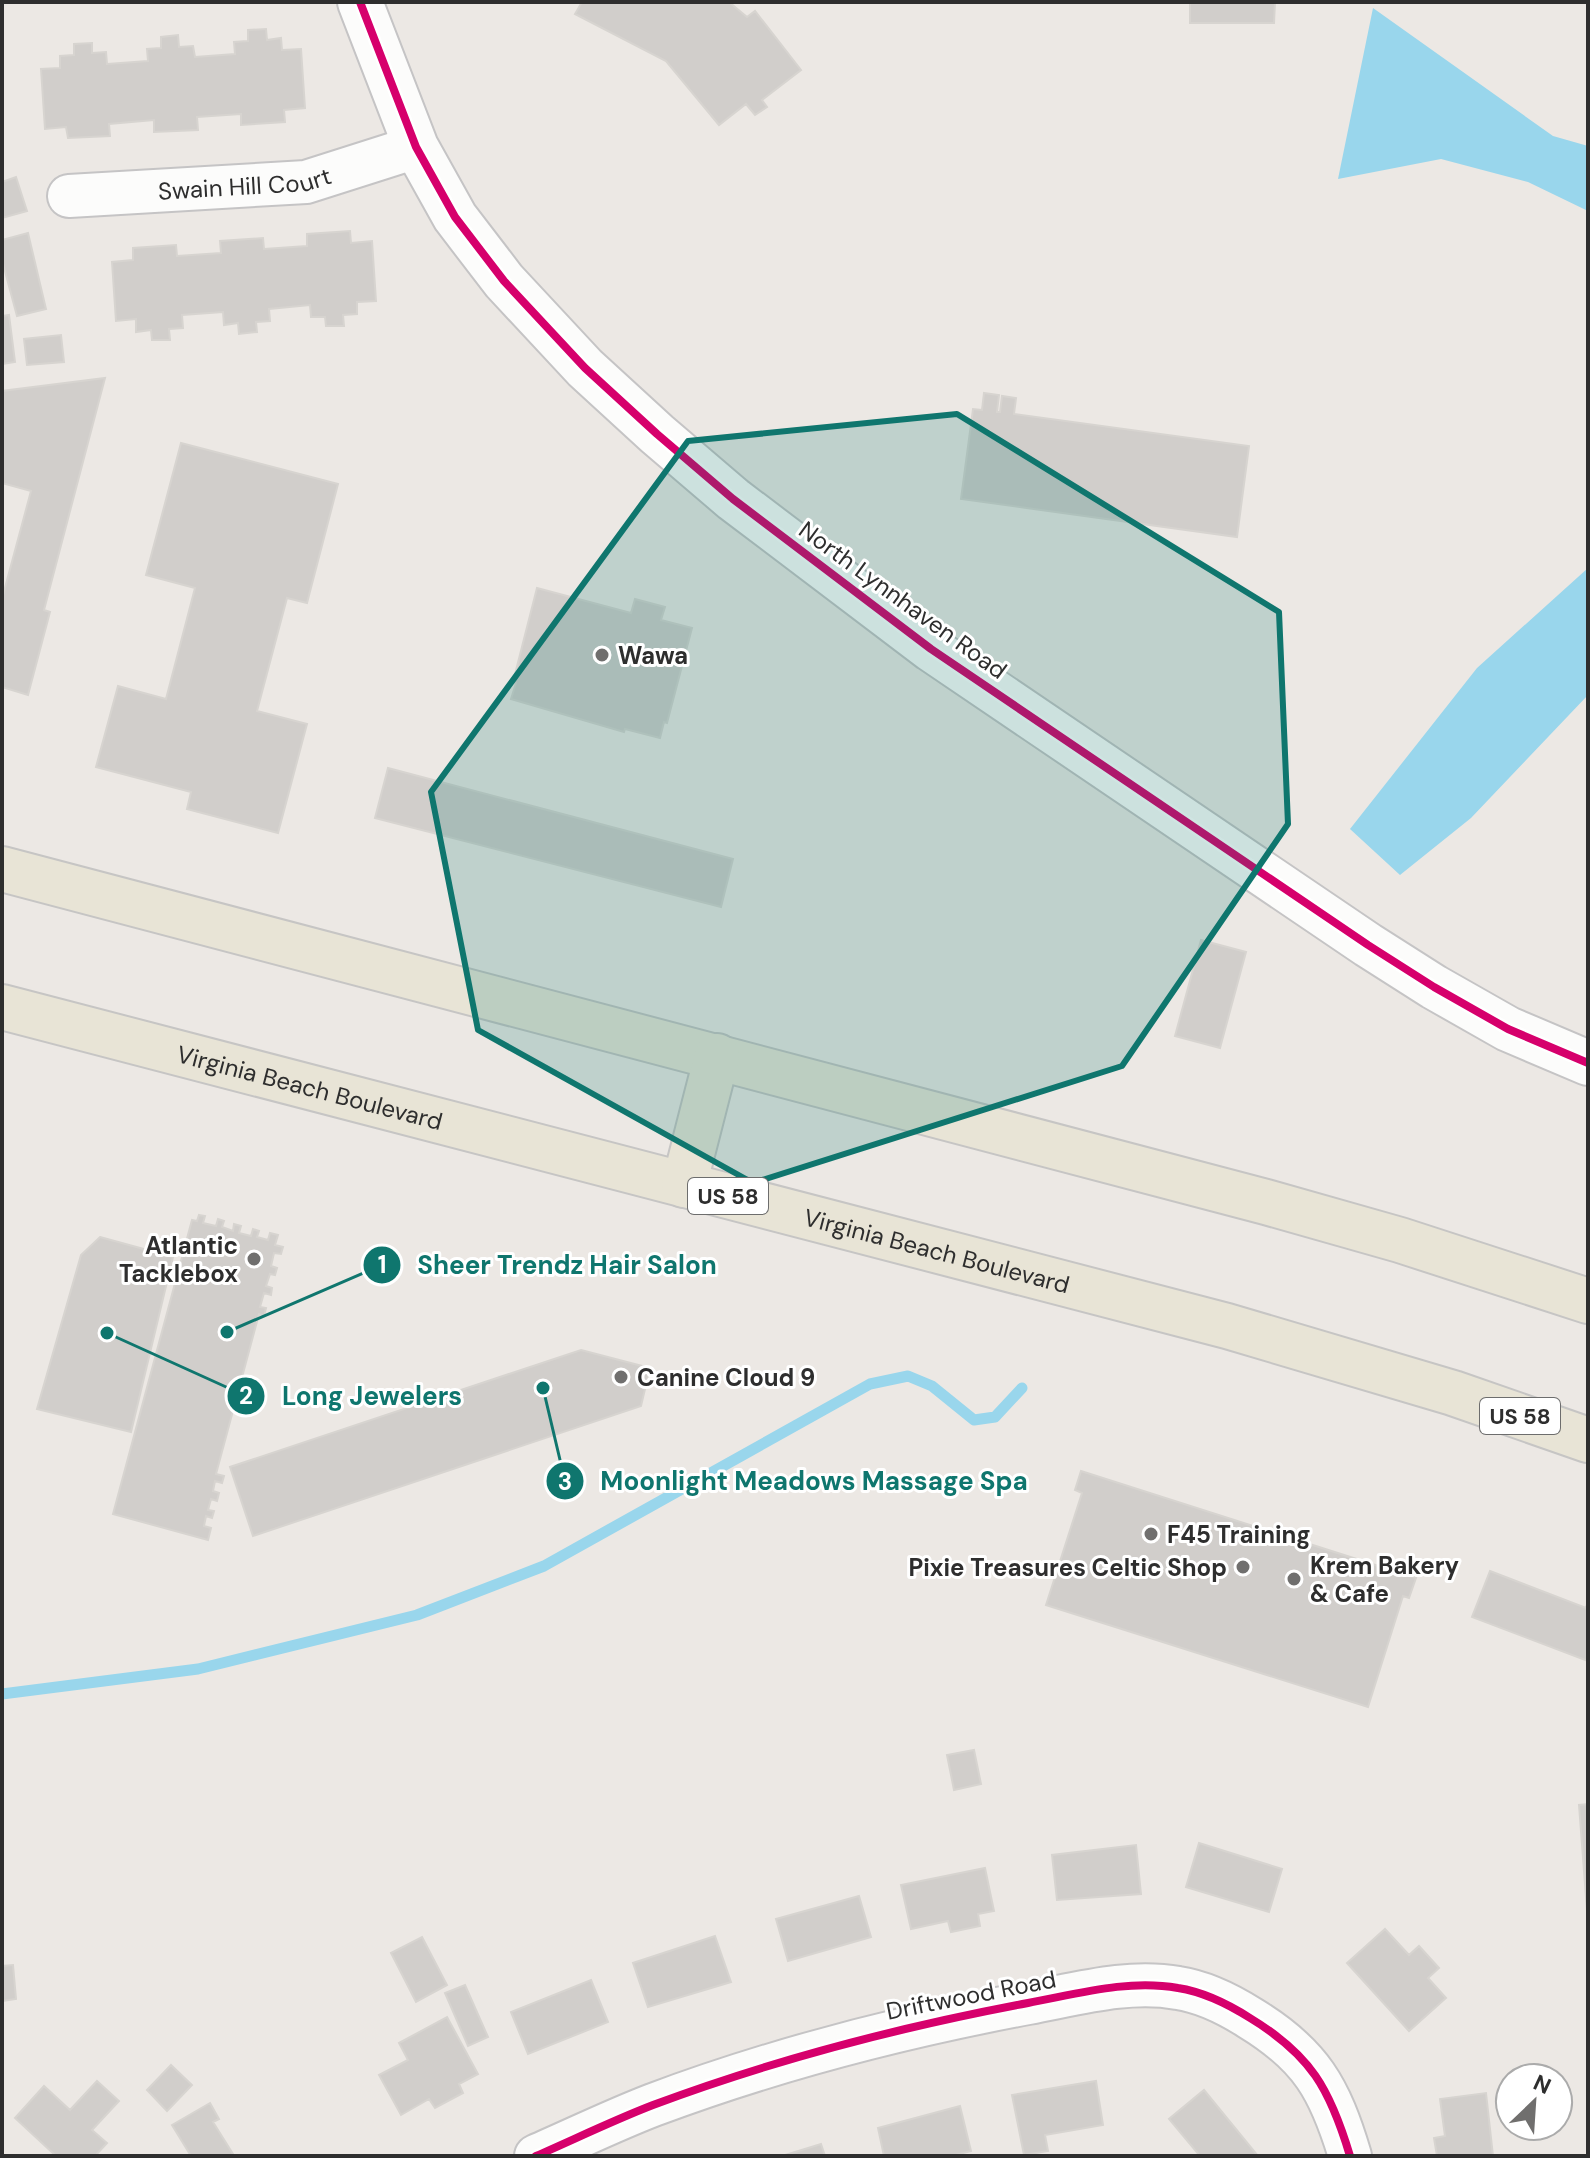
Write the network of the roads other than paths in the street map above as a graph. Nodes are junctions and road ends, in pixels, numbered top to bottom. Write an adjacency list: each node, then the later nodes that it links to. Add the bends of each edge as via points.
1 (360, 2): 2 (street, North Lynnhaven Road)
2 (416, 147): 3 (street, Swain Hill Court, via 306,182); 7 (street, North Lynnhaven Road, via 455,217 504,281 585,368 733,499 931,649 1368,945 1508,1029)
3 (69, 196)
4 (2, 869): 6 (main road)
5 (2, 1007): 8 (main road, Virginia Beach Boulevard / US 58)
6 (717, 1056): 8 (main road); 9 (main road, via 1371,1231)
7 (1588, 1063)
8 (684, 1185): 10 (main road, Virginia Beach Boulevard / US 58, via 1242,1330)
9 (1588, 1301)
10 (1588, 1440)
11 (536, 2156): 12 (street, Driftwood Road, via 651,2106 778,2062 935,2020 1130,1985 1179,1988 1226,2003 1280,2036 1308,2063 1328,2096)
12 (1350, 2156)

